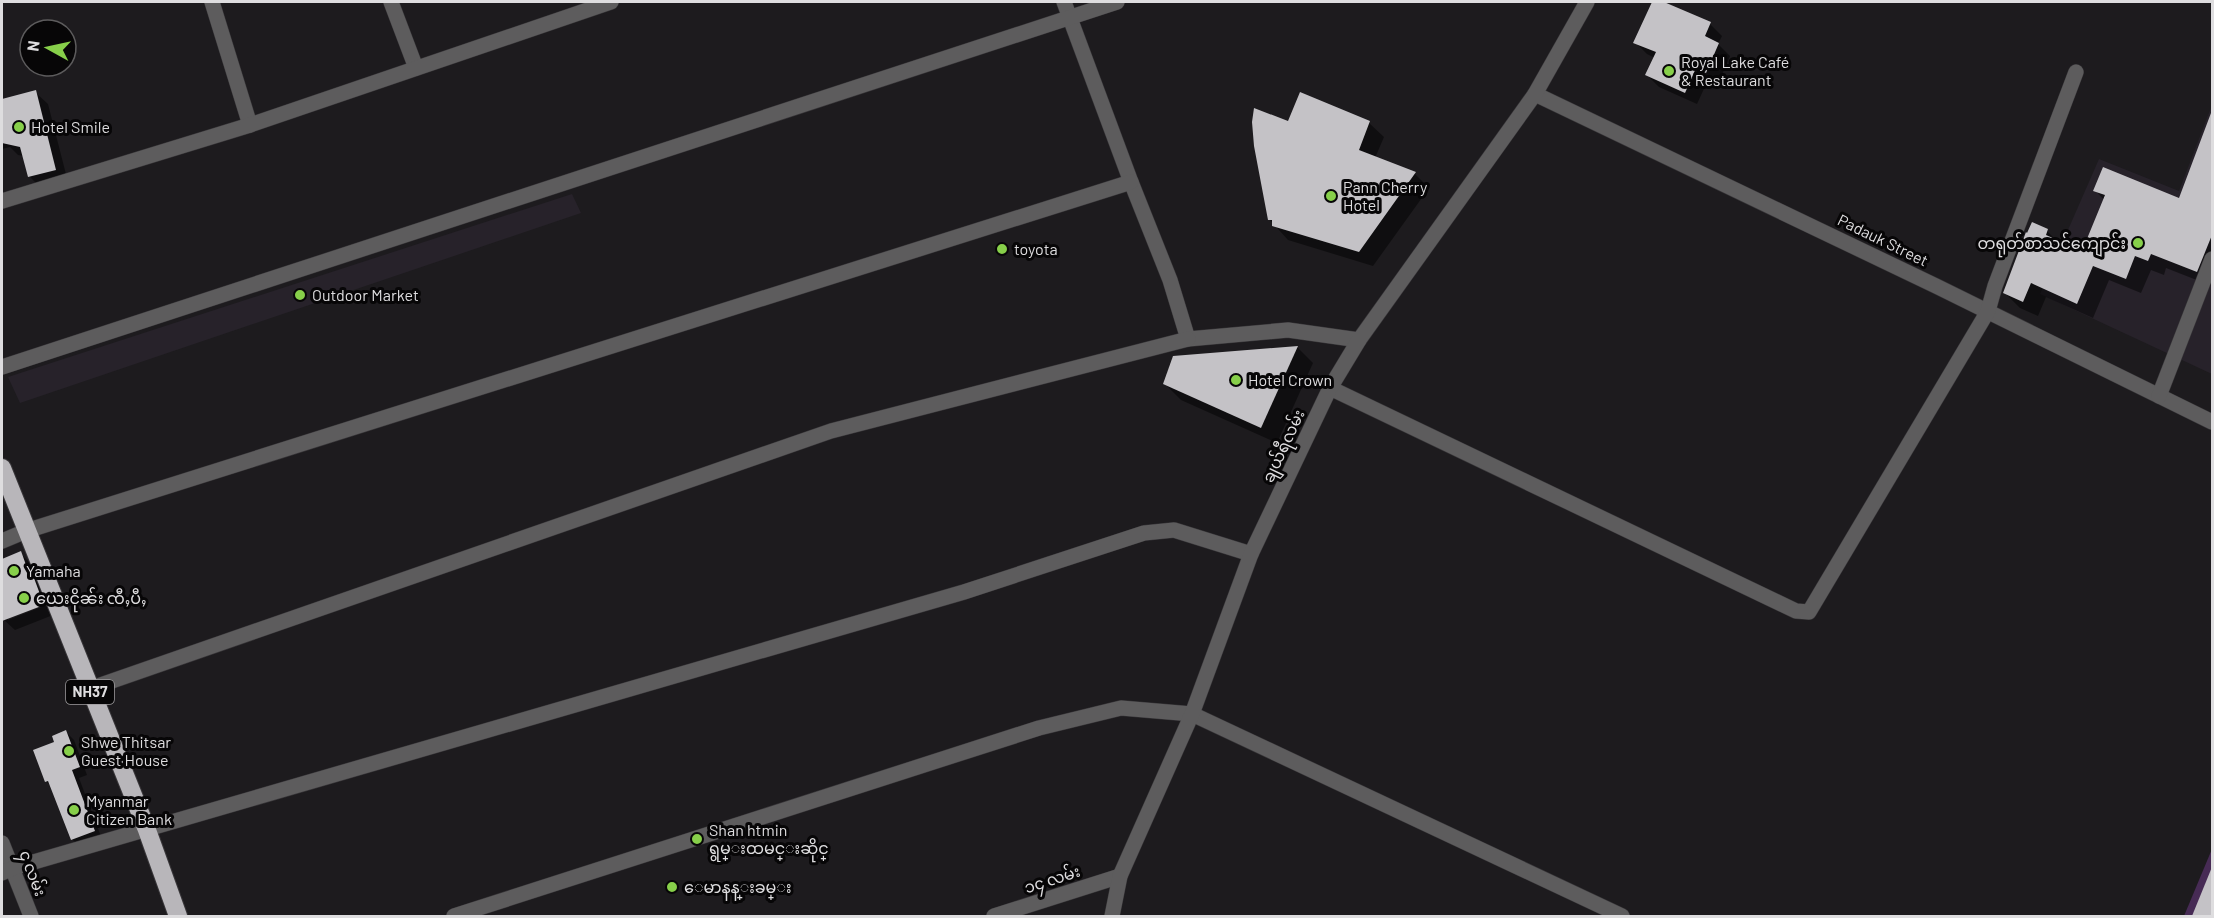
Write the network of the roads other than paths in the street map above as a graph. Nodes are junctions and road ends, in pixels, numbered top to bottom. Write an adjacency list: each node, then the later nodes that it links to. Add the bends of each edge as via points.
1 (212, 2): 11 (street)
2 (391, 2): 8 (street)
3 (611, 2): 8 (street)
4 (1064, 2): 7 (street)
5 (1117, 2): 7 (street)
6 (1587, 2): 10 (street, ချယ်ရီလမ်း)
7 (1070, 18): 12 (street); 18 (street)
8 (416, 68): 11 (street)
9 (2076, 72): 15 (street)
10 (1535, 94): 15 (street, Padauk Street); 17 (street, ချယ်ရီလမ်း)
11 (250, 124): 13 (street)
12 (1131, 182): 16 (street, via 1170,280); 23 (street)
13 (2, 201)
14 (2212, 259): 20 (street)
15 (1988, 311): 19 (street, via 1814,607 1803,613); 20 (street, Padauk Street)
16 (1188, 339): 17 (street, via 1288,330); 26 (street, via 831,431)
17 (1359, 340): 19 (street, ချယ်ရီလမ်း)
18 (2, 367)
19 (1330, 388): 25 (street, ချယ်ရီလမ်း)
20 (2159, 396): 21 (street, Padauk Street)
21 (2212, 422)
22 (2, 468): 23 (highway, NH37)
23 (26, 531): 24 (street); 26 (highway, NH37)
24 (2, 541)
25 (1251, 554): 27 (street, ချယ်ရီလမ်း); 28 (street, via 1174,530 1144,533 953,595)
26 (89, 689): 28 (highway, NH37)
27 (1192, 714): 31 (street, ချယ်ရီလမ်း); 34 (street, via 1121,708 1039,728); 37 (street)
28 (147, 830): 30 (street); 33 (highway, NH37)
29 (2, 843): 30 (street, ၄ လမ်း)
30 (7, 871): 32 (street, ၄ လမ်း)
31 (1120, 876): 35 (street, ၁၄ လမ်း); 36 (street, ချယ်ရီလမ်း)
32 (30, 916)
33 (178, 916)
34 (454, 916)
35 (994, 916)
36 (1112, 916)
37 (1622, 916)

